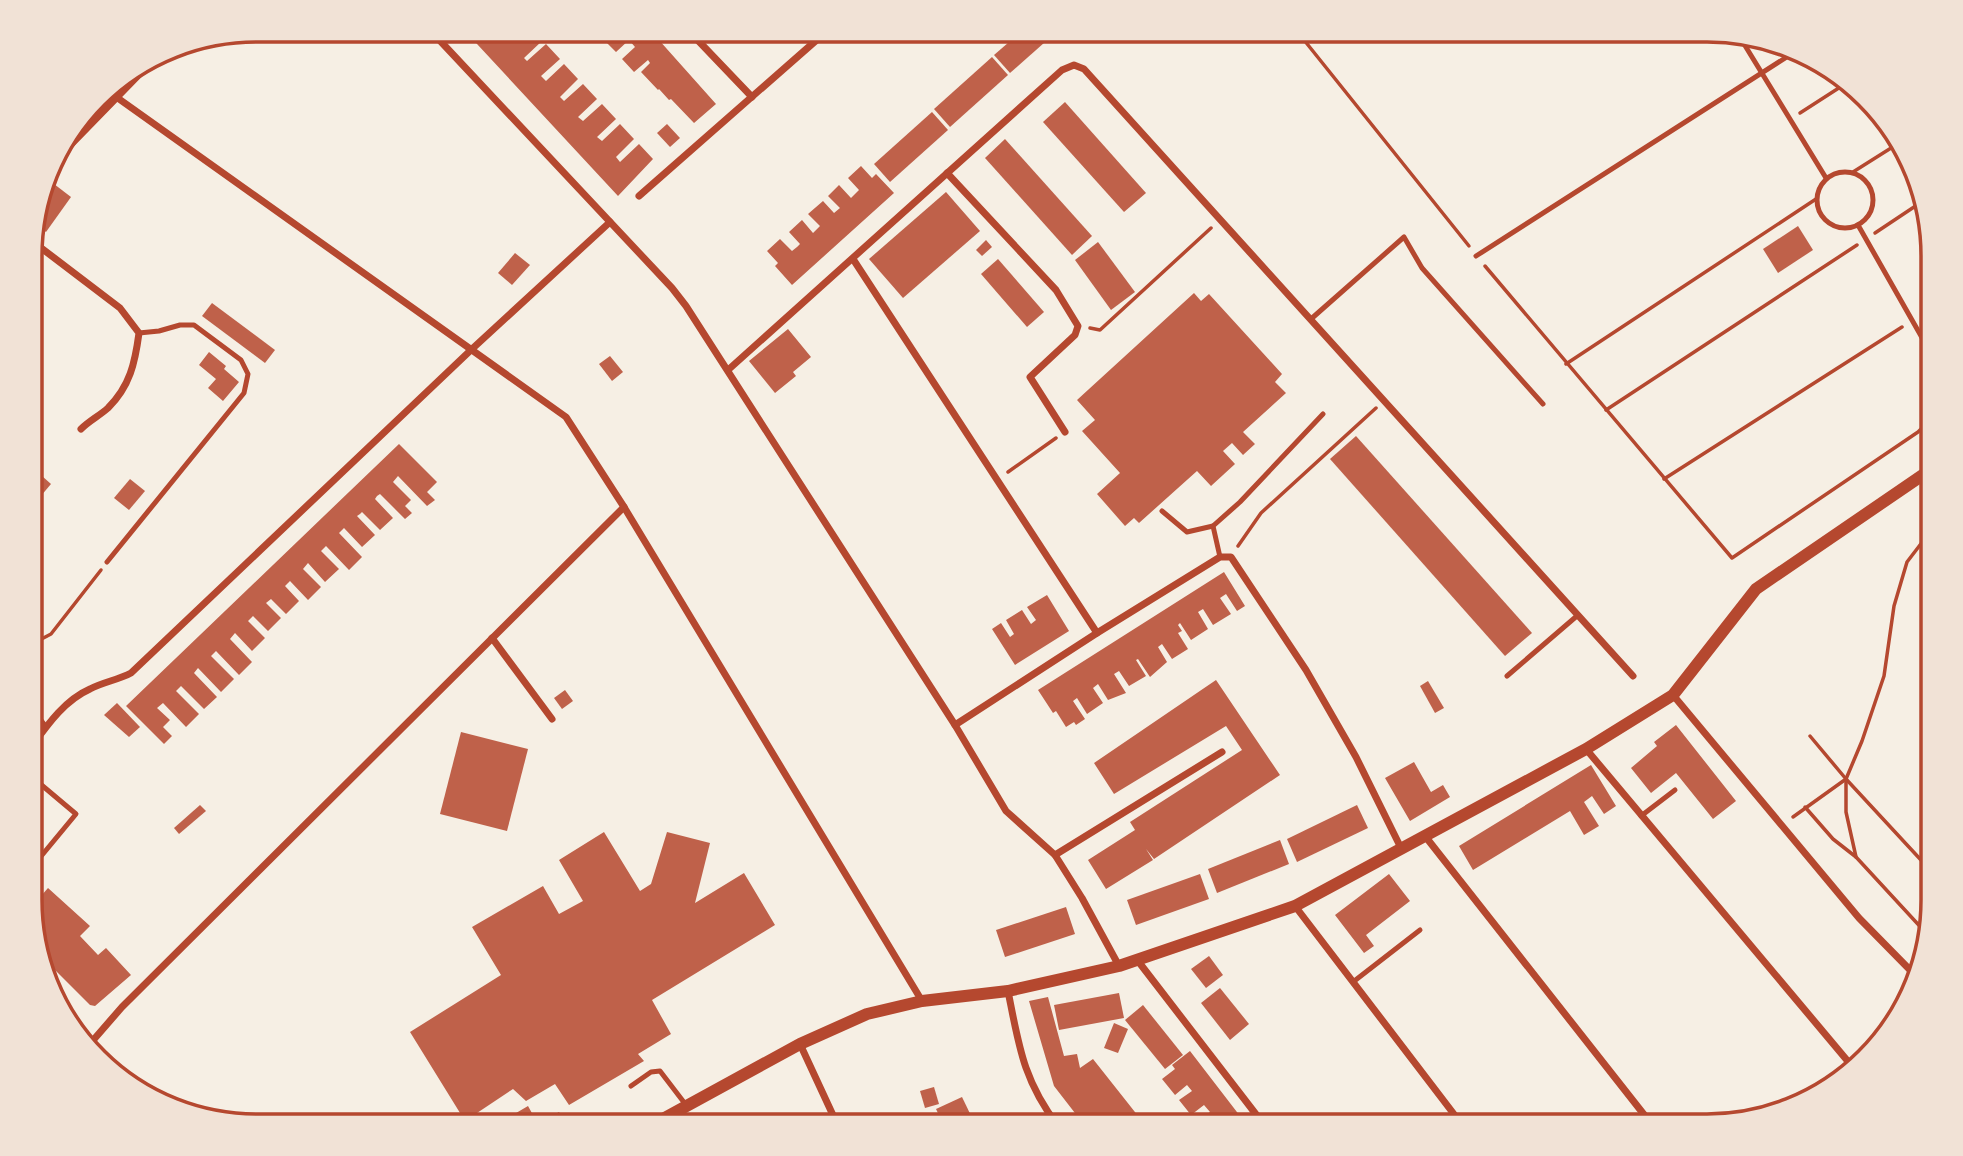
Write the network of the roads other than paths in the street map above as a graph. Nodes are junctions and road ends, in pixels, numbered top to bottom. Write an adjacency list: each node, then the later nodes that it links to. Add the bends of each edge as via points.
1 (441, 42): 14 (street)
2 (699, 42): 9 (street)
3 (814, 42): 9 (street)
4 (1745, 46): 6 (lane)
5 (1787, 57): 6 (lane)
6 (1762, 73): 12 (lane); 17 (lane)
7 (129, 84): 8 (street)
8 (116, 97): 10 (street); 22 (street)
9 (752, 97): 13 (street)
10 (79, 136)
11 (947, 173): 18 (street); 19 (street, via 1062,70 1074,65 1084,69); 27 (street, via 1056,290 1078,326 1075,335 1030,377)
12 (1826, 178): 15 (lane, via 1816,199 1818,209 1829,224); 15 (lane, via 1853,172 1862,177 1872,192 1871,212)
13 (639, 196)
14 (610, 222): 22 (street); 23 (street, via 679,297)
15 (1858, 225): 21 (lane)
16 (43, 249): 20 (street, via 120,308)
17 (1476, 256)
18 (853, 259): 23 (street); 35 (street)
19 (1311, 319): 24 (lane, via 1404,237 1422,268); 34 (street)
20 (139, 332): 26 (street, via 135,365 124,390); 33 (lane, via 194,326 241,359 248,374 244,393)
21 (1921, 336)
22 (472, 349): 29 (street, via 566,417); 43 (street, via 131,673 70,701)
23 (729, 370): 42 (street)
24 (1543, 404)
25 (1323, 414): 31 (lane)
26 (81, 429)
27 (1065, 432)
28 (1921, 476): 39 (street, via 1756,589)
29 (624, 507): 36 (street); 61 (street)
30 (1162, 511): 31 (lane, via 1187,532)
31 (1213, 526): 32 (lane)
32 (1220, 557): 35 (street); 51 (street, via 1231,556 1306,670)
33 (107, 562)
34 (1578, 615): 37 (lane); 38 (street)
35 (1097, 633): 42 (street)
36 (492, 638): 40 (street); 62 (street)
37 (1507, 676)
38 (1633, 676)
39 (1673, 695): 45 (street); 58 (street, via 1860,918)
40 (552, 719)
41 (42, 722): 43 (lane)
42 (955, 725): 53 (street, via 1006,811)
43 (46, 727): 44 (street)
44 (42, 732)
45 (1586, 749): 49 (street); 50 (street)
46 (1222, 751): 53 (street)
47 (42, 785): 52 (lane, via 76,814)
48 (1675, 790): 49 (lane)
49 (1641, 816): 64 (street)
50 (1424, 835): 51 (street); 72 (street)
51 (1401, 848): 54 (street)
52 (42, 855)
53 (1055, 855): 57 (street)
54 (1295, 906): 56 (street); 59 (street)
55 (1420, 930): 59 (lane)
56 (1138, 961): 57 (street); 70 (street)
57 (1119, 966): 60 (street)
58 (1909, 969)
59 (1353, 982): 71 (street)
60 (1008, 991): 61 (street); 69 (street, via 1023,1063)
61 (922, 1001): 63 (street, via 867,1014)
62 (94, 1039)
63 (800, 1044): 66 (street); 68 (street)
64 (1848, 1061)
65 (631, 1086): 66 (lane, via 660,1071)
66 (686, 1105): 67 (street)
67 (671, 1114)
68 (832, 1114)
69 (1048, 1114)
70 (1256, 1114)
71 (1454, 1114)
72 (1644, 1114)

